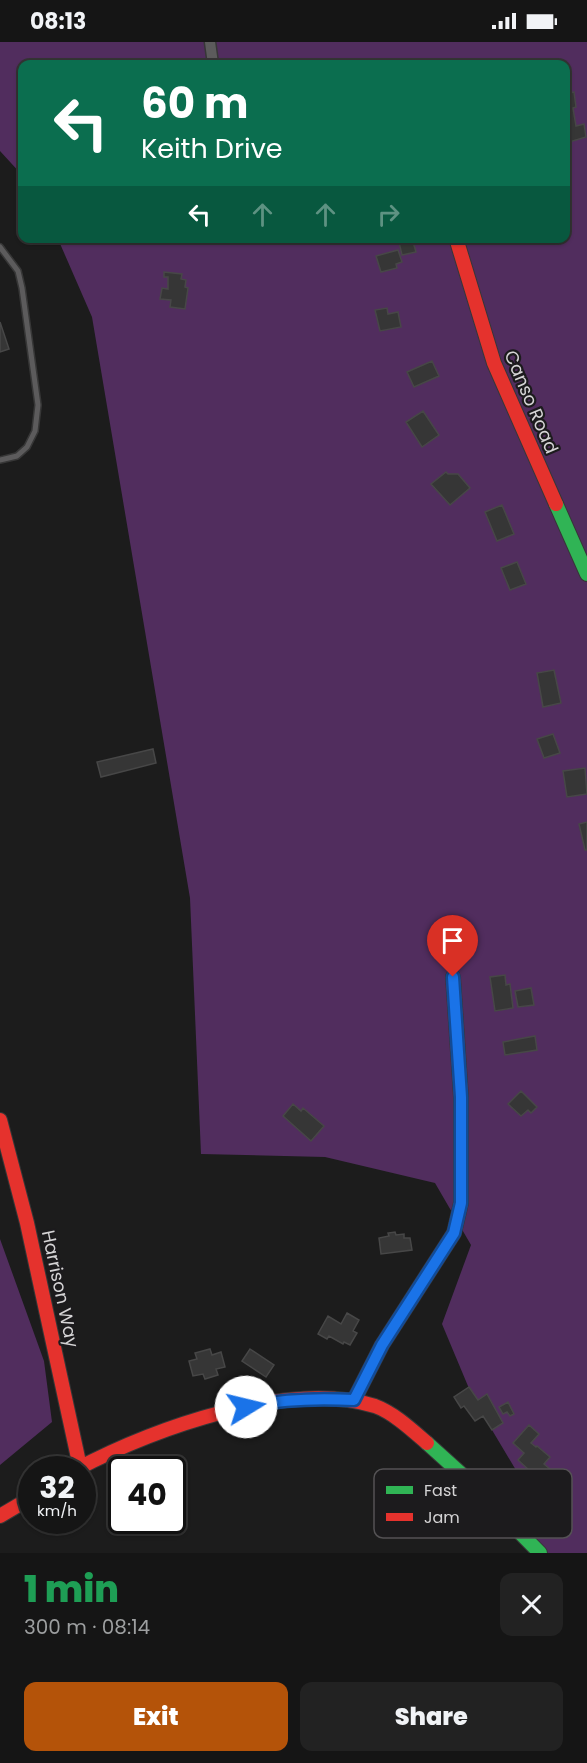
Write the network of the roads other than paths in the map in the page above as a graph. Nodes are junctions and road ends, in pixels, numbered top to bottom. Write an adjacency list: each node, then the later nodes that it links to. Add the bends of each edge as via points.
1 (210, 42): 2 (street)
2 (212, 60)
3 (458, 243): 6 (street, Canso Road, via 494,363)
4 (0, 248): 5 (lane, via 18,272 22,288 38,405 35,431 27,447 16,456)
5 (0, 460)
6 (587, 574)
7 (453, 977): 9 (street, via 461,1097 461,1203 454,1233 382,1345)
8 (0, 1120): 10 (street, Harrison Way, via 27,1222)
9 (354, 1400): 11 (street, via 323,1398 263,1403 212,1415); 12 (street, via 397,1419)
10 (74, 1456)
11 (96, 1460)
12 (455, 1469)
13 (18, 1505): 14 (street)
14 (0, 1516)
15 (525, 1538): 16 (street)
16 (540, 1553)

